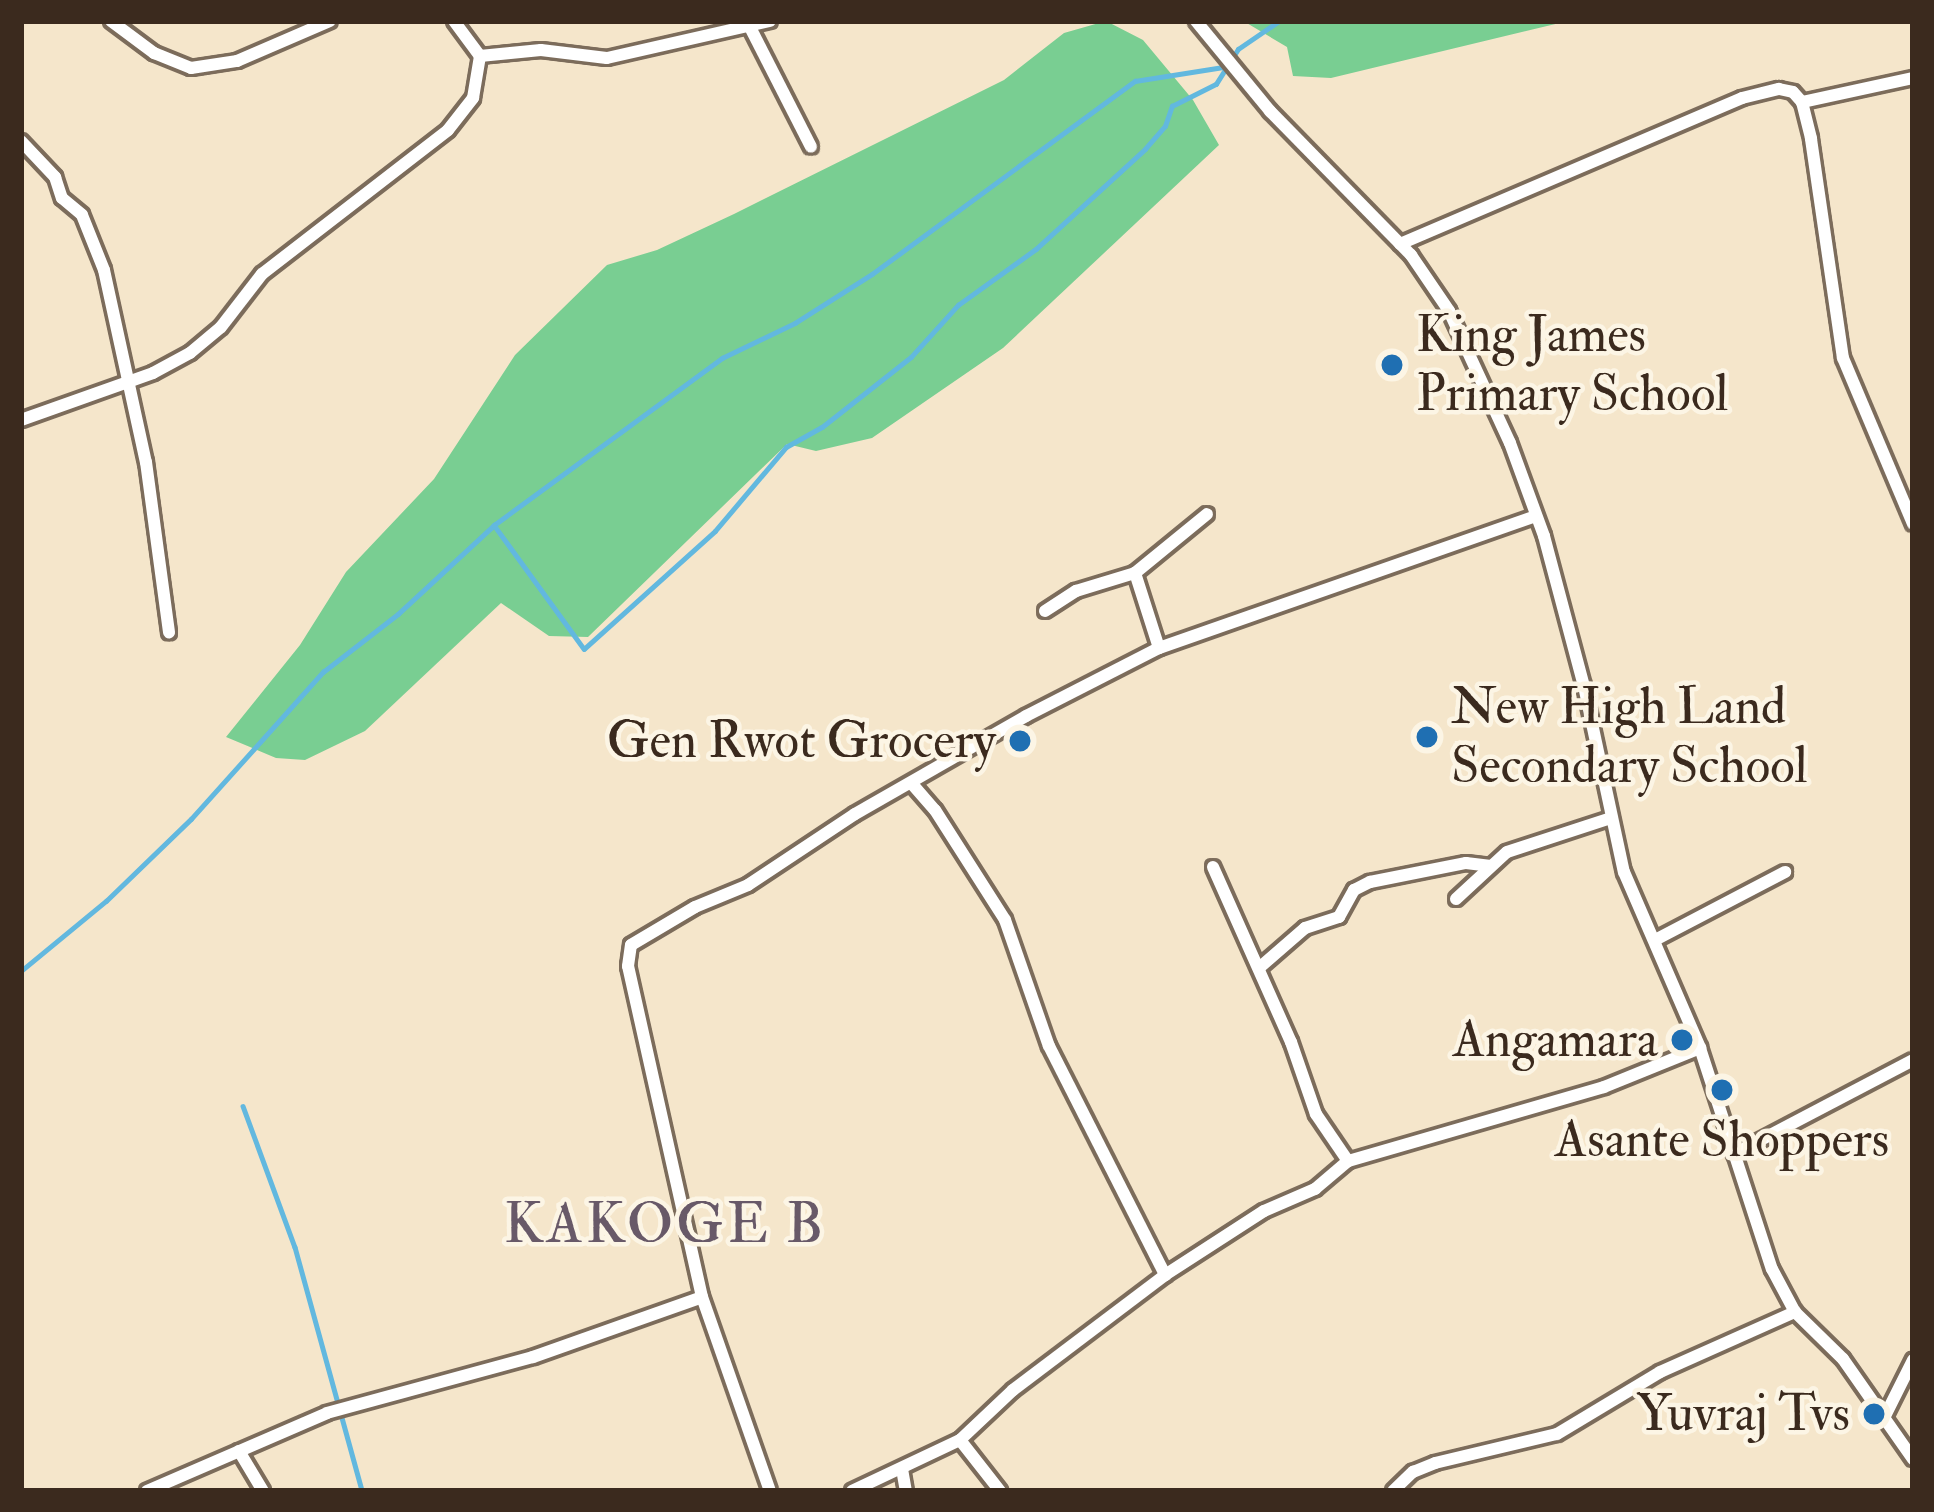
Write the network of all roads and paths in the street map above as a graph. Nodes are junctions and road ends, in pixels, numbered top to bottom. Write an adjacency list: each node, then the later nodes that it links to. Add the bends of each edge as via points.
1 (111, 21): 2 (street, via 191,68 237,62)
2 (330, 21)
3 (454, 21): 7 (street)
4 (770, 21): 6 (street)
5 (1196, 21): 13 (street, via 1270,111)
6 (752, 29): 7 (street, via 607,58 541,50); 11 (street)
7 (480, 56): 14 (street, via 473,98 434,143 262,274 190,353)
8 (1913, 78): 9 (street)
9 (1802, 102): 13 (street, via 1779,89 1742,98); 17 (street, via 1839,345)
10 (21, 141): 12 (street)
11 (811, 146)
12 (26, 156): 14 (street, via 52,172 62,198 86,222)
13 (1400, 244): 19 (street, via 1449,311)
14 (128, 380): 15 (street); 23 (street)
15 (21, 420)
16 (1913, 475): 17 (street)
17 (1894, 482): 20 (street)
18 (1207, 514): 21 (street)
19 (1536, 516): 24 (street); 26 (street)
20 (1913, 524)
21 (1135, 573): 22 (street); 24 (street)
22 (1045, 610)
23 (169, 632)
24 (1159, 648): 25 (street)
25 (914, 785): 37 (street, via 1005,920 1049,1046); 38 (street, via 631,945 628,966)
26 (1612, 818): 27 (street, via 1507,852); 31 (street, via 1624,872)
27 (1491, 866): 30 (street); 32 (street, via 1466,863 1370,882 1354,890 1340,917 1305,928)
28 (1213, 867): 32 (street)
29 (1785, 872): 31 (street)
30 (1456, 899)
31 (1655, 940): 33 (street)
32 (1259, 968): 36 (street, via 1316,1114)
33 (1700, 1048): 35 (street); 36 (street, via 1604,1087)
34 (1913, 1060): 35 (street)
35 (1734, 1154): 39 (street, via 1763,1246)
36 (1348, 1161): 37 (street, via 1315,1189 1264,1211)
37 (1165, 1275): 42 (street)
38 (702, 1297): 43 (street, via 532,1357 346,1406); 48 (street)
39 (1796, 1312): 41 (street); 52 (street, via 1660,1372 1557,1434 1435,1463)
40 (1913, 1360): 41 (street)
41 (1885, 1417): 44 (street)
42 (960, 1440): 45 (street); 51 (street)
43 (239, 1450): 46 (street); 47 (street)
44 (1913, 1460)
45 (902, 1469): 49 (street); 50 (street)
46 (147, 1491)
47 (263, 1491)
48 (770, 1491)
49 (852, 1491)
50 (906, 1491)
51 (1000, 1491)
52 (1393, 1491)

